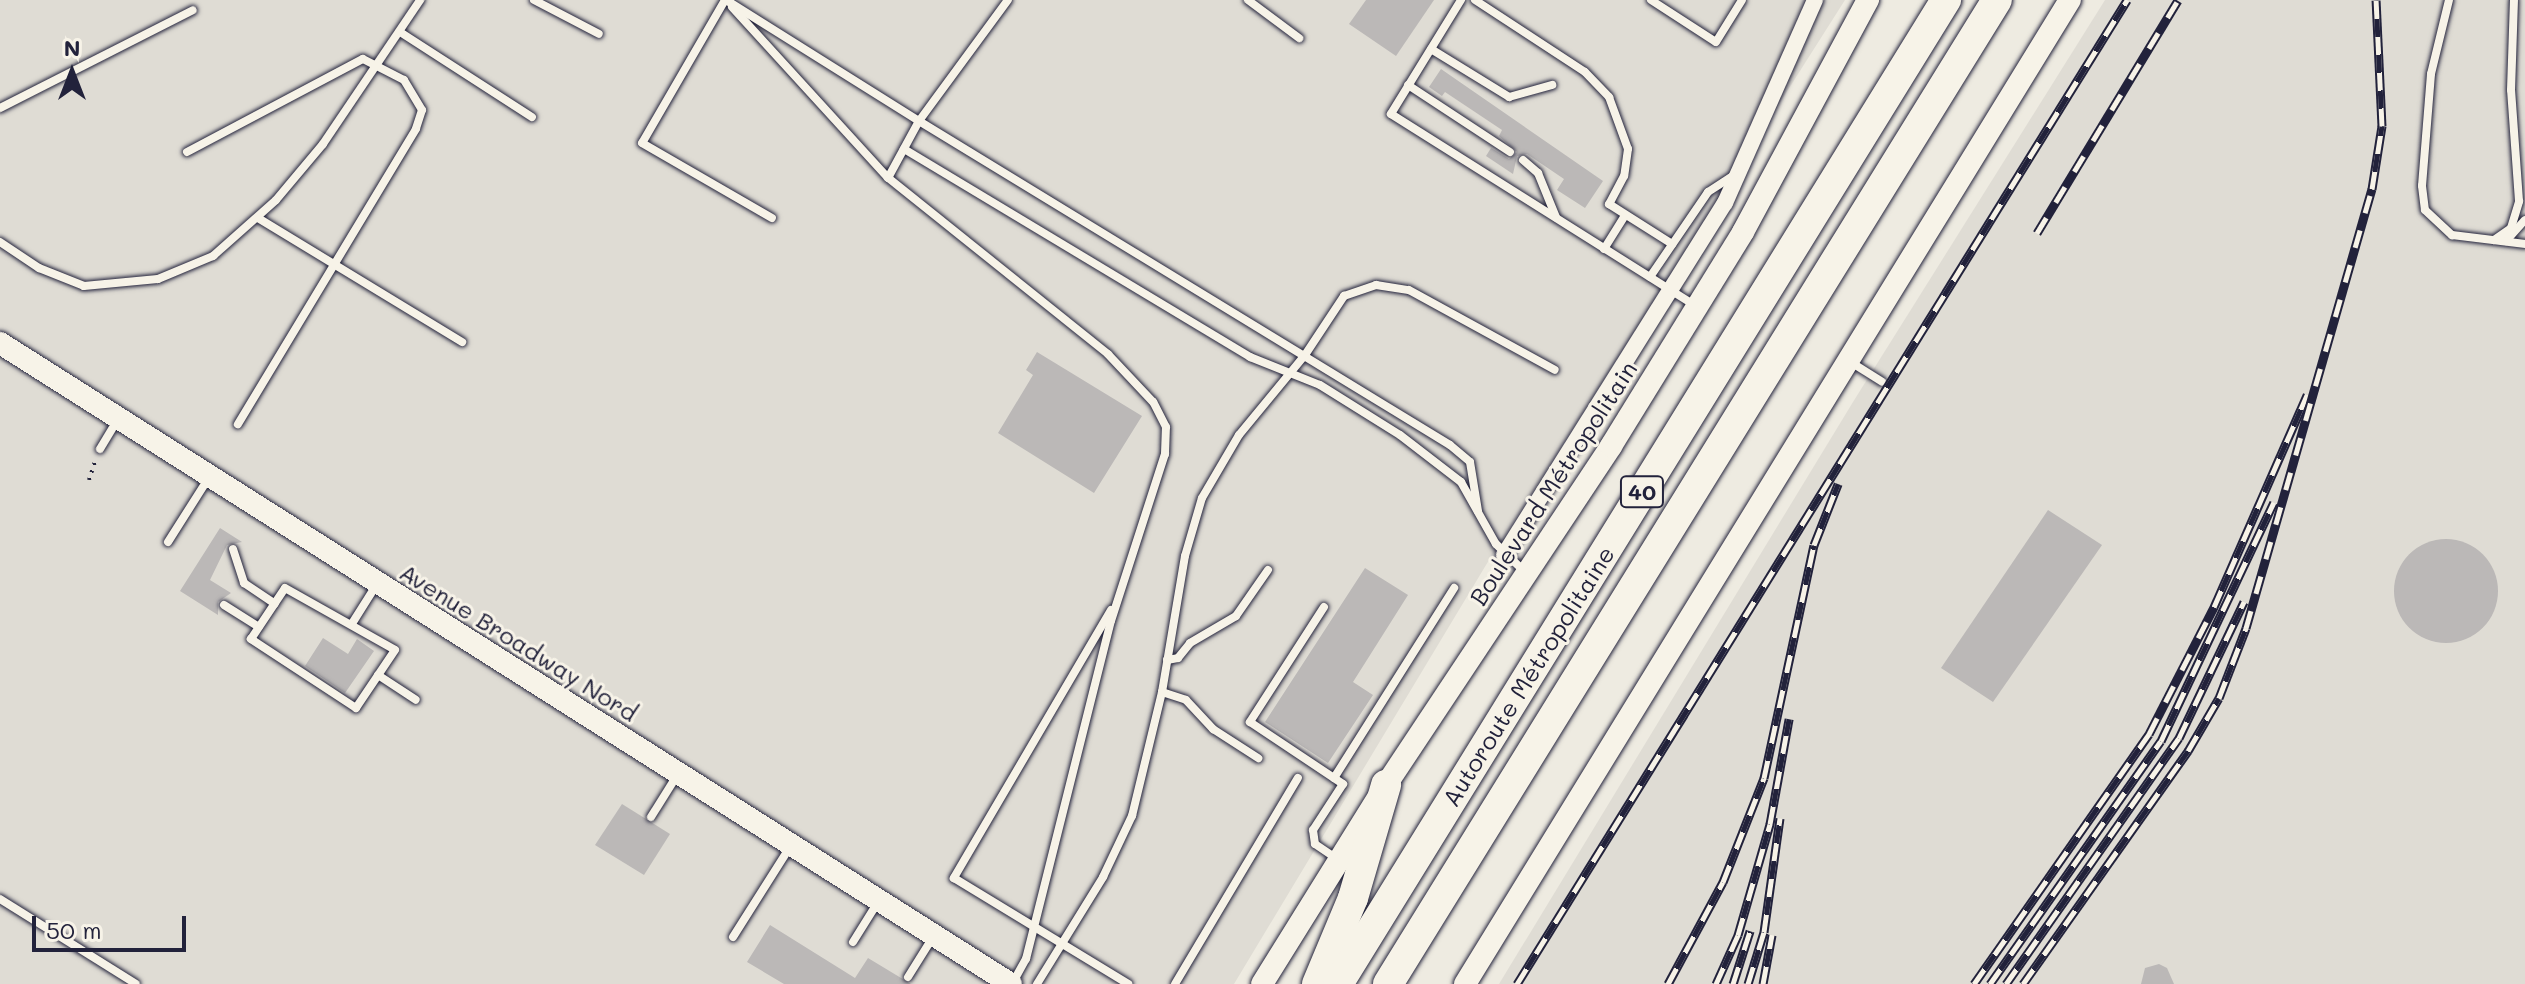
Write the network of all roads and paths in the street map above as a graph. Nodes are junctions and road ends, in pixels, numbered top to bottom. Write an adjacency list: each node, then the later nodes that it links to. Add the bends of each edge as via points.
1 (420, 0): 18 (lane)
2 (534, 0): 19 (lane)
3 (725, 0): 27 (lane); 33 (lane); 36 (lane, via 642,143)
4 (1008, 0): 27 (lane)
5 (1248, 0): 20 (lane)
6 (1461, 0): 21 (lane)
7 (1475, 0): 34 (lane, via 1585,72 1609,97 1628,149 1624,176 1609,204)
8 (1651, 0): 9 (lane, via 1716,42)
9 (1742, 0)
10 (1815, 0): 32 (street)
11 (1868, 0): 48 (main road, Boulevard Métropolitain)
12 (1946, 0): 103 (highway, Autoroute Métropolitaine / 40)
13 (1997, 0): 76 (highway, Autoroute Métropolitaine / 40)
14 (2070, 0): 52 (main road)
15 (2449, 0): 40 (lane, via 2431,74 2422,198 2439,228)
16 (2514, 0): 40 (lane, via 2511,90 2519,201 2504,235)
17 (193, 10): 25 (lane)
18 (400, 32): 22 (lane); 26 (lane)
19 (599, 34)
20 (1299, 38)
21 (1431, 49): 23 (lane); 24 (lane, via 1509,97)
22 (379, 65): 29 (lane, via 363,59 350,63); 35 (lane, via 323,144); 45 (lane, via 404,80 422,110 416,129)
23 (1408, 85): 30 (lane); 37 (lane, via 1391,114)
24 (1552, 85)
25 (0, 108)
26 (532, 117)
27 (919, 121): 28 (lane); 51 (lane)
28 (904, 149): 33 (lane); 54 (lane, via 1250,357)
29 (187, 152)
30 (1510, 152)
31 (1523, 160): 37 (lane, via 1538,173)
32 (1741, 171): 43 (lane, via 1708,192); 47 (street)
33 (888, 178): 69 (lane, via 1108,354 1163,416 1165,454)
34 (1625, 215): 43 (lane); 44 (lane)
35 (258, 218): 39 (lane, via 213,256 133,285 65,281); 45 (lane)
36 (772, 218)
37 (1556, 218): 44 (lane)
38 (2525, 220): 42 (lane, via 2516,235)
39 (0, 242)
40 (2481, 242): 42 (lane)
41 (2525, 242): 42 (lane)
42 (2501, 243)
43 (1672, 244): 46 (lane)
44 (1604, 249): 46 (lane)
45 (334, 265): 49 (lane); 57 (lane)
46 (1650, 277): 47 (lane)
47 (1671, 290): 48 (lane); 64 (street)
48 (1697, 306): 66 (main road, Boulevard Métropolitain)
49 (462, 342)
50 (0, 343): 56 (main road, Avenue Broadway Nord)
51 (1305, 355): 53 (lane, via 1344,296 1357,288 1390,285); 54 (lane); 61 (lane, via 1464,455 1474,472)
52 (1847, 359): 55 (lane); 106 (main road)
53 (1555, 370)
54 (1290, 372): 61 (lane, via 1409,442 1461,482); 75 (lane, via 1239,435 1202,498 1185,556)
55 (1882, 382)
56 (118, 418): 58 (lane); 59 (main road, Avenue Broadway Nord)
57 (238, 424)
58 (100, 449): 60 (path)
59 (210, 476): 62 (lane); 67 (main road, Avenue Broadway Nord)
60 (89, 480)
61 (1478, 511): 64 (lane)
62 (168, 542)
63 (233, 549): 70 (lane, via 244,583)
64 (1504, 555): 66 (lane)
65 (1268, 570): 75 (lane, via 1236,616 1190,643 1178,658)
66 (1527, 574): 84 (main road, Boulevard Métropolitain)
67 (378, 583): 73 (lane); 81 (main road, Avenue Broadway Nord)
68 (1454, 588): 83 (lane)
69 (1120, 595): 90 (lane); 90 (lane, via 954,878)
70 (275, 604): 73 (lane, via 285,588 327,615); 74 (lane)
71 (224, 605): 74 (lane)
72 (1324, 607): 83 (lane, via 1250,722)
73 (353, 622): 77 (lane, via 395,650)
74 (259, 627): 77 (lane, via 251,639 356,708)
75 (1167, 660): 78 (lane)
76 (1584, 667): 104 (highway, Autoroute Métropolitaine / 40); 105 (highway)
77 (378, 675): 79 (lane)
78 (1162, 692): 80 (lane, via 1186,700 1213,729); 94 (lane, via 1124,837)
79 (416, 700)
80 (1258, 758)
81 (679, 774): 85 (lane); 86 (main road, Avenue Broadway Nord)
82 (1298, 778): 100 (lane)
83 (1334, 778): 87 (lane, via 1343,784 1313,837 1319,848)
84 (1386, 785): 87 (main road, Boulevard Métropolitain); 102 (highway, via 1353,898)
85 (651, 817)
86 (791, 845): 89 (main road, Avenue Broadway Nord); 92 (lane)
87 (1339, 860): 101 (main road, Boulevard Métropolitain)
88 (0, 899): 97 (lane)
89 (879, 901): 91 (main road, Avenue Broadway Nord); 93 (lane)
90 (1033, 927): 94 (lane); 96 (lane, via 1026,959)
91 (934, 935): 95 (lane); 96 (main road, Avenue Broadway Nord)
92 (733, 937)
93 (853, 942)
94 (1061, 944): 98 (lane); 99 (lane)
95 (908, 977)
96 (1004, 982)
97 (136, 984)
98 (1037, 984)
99 (1128, 984)
100 (1175, 984)
101 (1262, 984)
102 (1317, 984)
103 (1338, 984)
104 (1388, 984)
105 (1413, 984)
106 (1465, 984)

